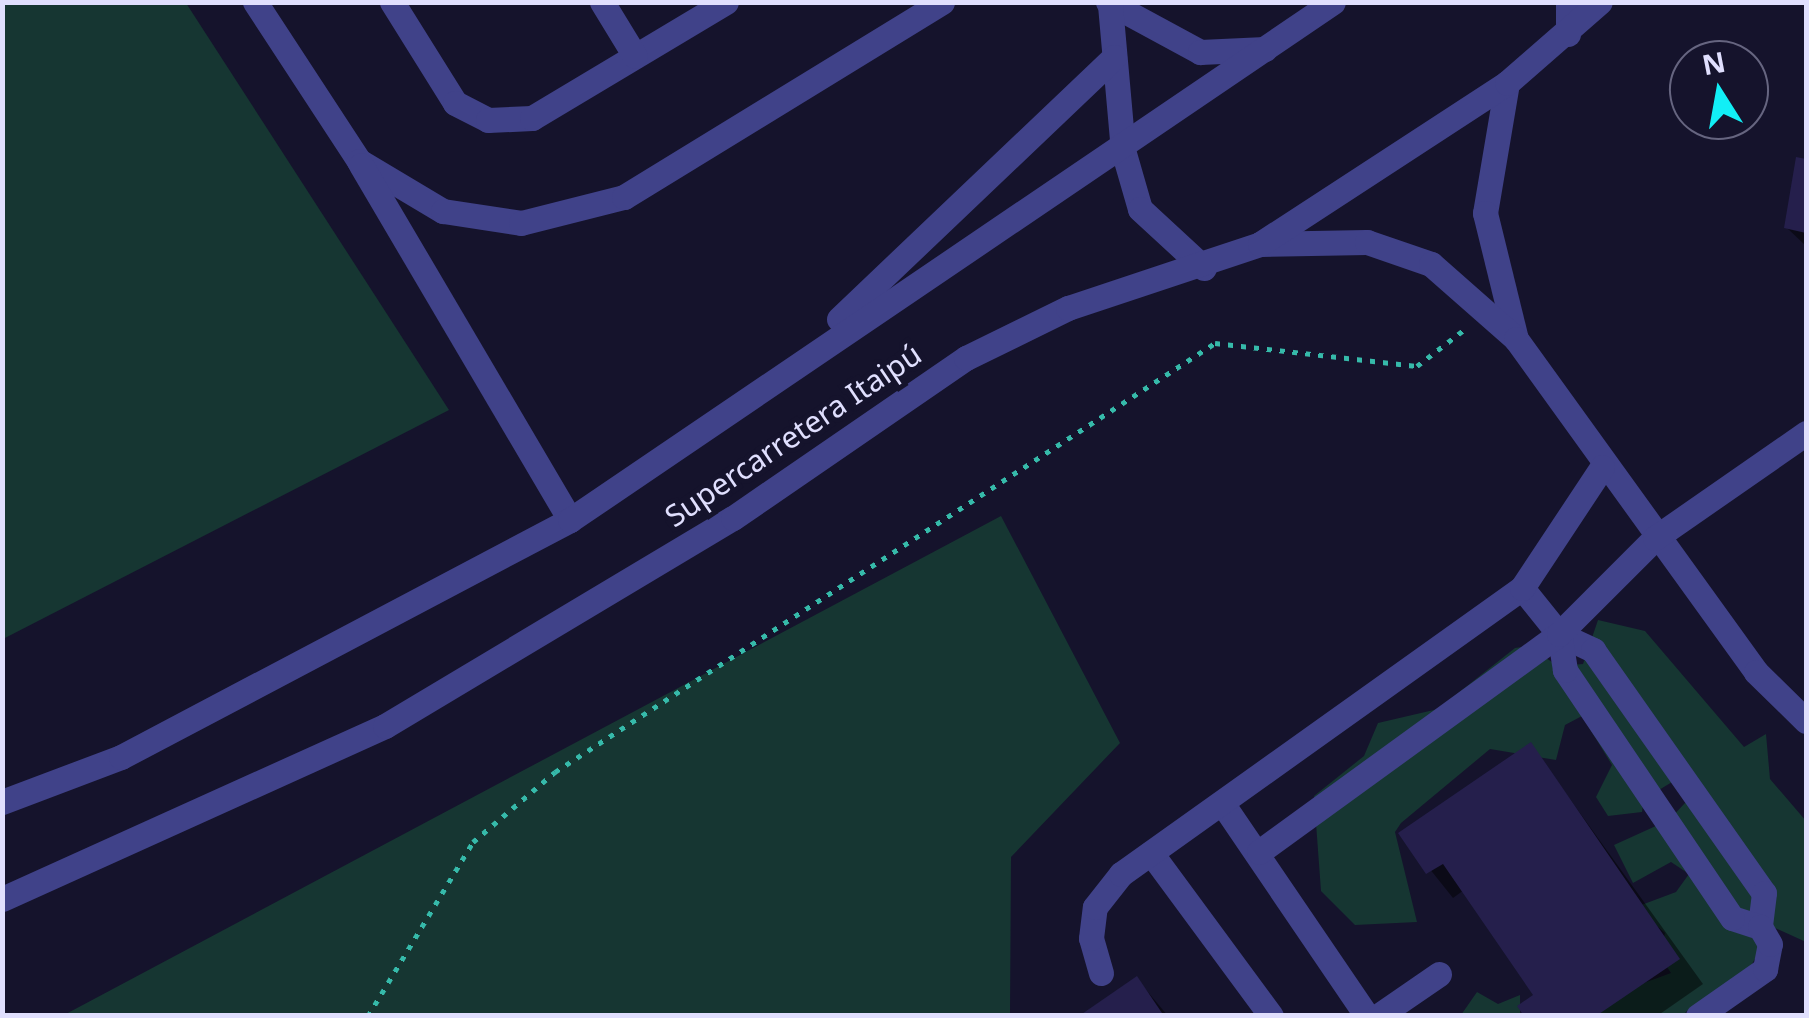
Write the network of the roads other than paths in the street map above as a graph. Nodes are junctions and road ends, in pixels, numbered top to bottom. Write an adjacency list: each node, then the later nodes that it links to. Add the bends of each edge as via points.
1 (255, 2): 16 (street)
2 (392, 2): 12 (street, via 456,103 488,120 532,118)
3 (602, 2): 12 (street)
4 (726, 2): 12 (street)
5 (942, 2): 16 (street, via 624,197 522,223 443,211)
6 (1333, 2): 11 (street, Supercarretera Itaipú)
7 (1568, 2): 10 (street)
8 (1600, 2): 10 (street, Supercarretera Itaipú)
9 (1109, 4): 11 (street, via 1200,52); 13 (street)
10 (1568, 34): 14 (street, Supercarretera Itaipú)
11 (1268, 49): 15 (street, Supercarretera Itaipú)
12 (635, 56)
13 (1114, 57): 15 (street); 20 (street, via 868,294)
14 (1507, 83): 17 (street, Supercarretera Itaipú); 19 (street, via 1486,213)
15 (1123, 150): 18 (street, via 1140,209); 20 (street, Supercarretera Itaipú)
16 (358, 161): 23 (street)
17 (1260, 244): 18 (street, Supercarretera Itaipú); 19 (street, via 1366,242 1431,264)
18 (1204, 268): 32 (street, Supercarretera Itaipú, via 1068,308 966,358 733,518 385,726)
19 (1516, 339): 22 (street)
20 (728, 413): 23 (street, Supercarretera Itaipú)
21 (1806, 433): 24 (street)
22 (1602, 467): 24 (street); 25 (street)
23 (570, 520): 28 (street, Supercarretera Itaipú, via 121,757)
24 (1655, 538): 26 (street); 27 (street, via 1756,672)
25 (1522, 588): 26 (street); 29 (street)
26 (1560, 634): 30 (street); 33 (street, via 1565,670 1732,918); 33 (street, via 1593,650 1764,893)
27 (1806, 720)
28 (2, 802)
29 (1222, 803): 30 (street); 31 (street)
30 (1259, 852): 37 (street)
31 (1151, 853): 34 (street, via 1096,907 1091,938); 36 (street)
32 (2, 898)
33 (1760, 927): 39 (street, via 1770,944 1765,969)
34 (1101, 973)
35 (1439, 974): 38 (street)
36 (1270, 1016)
37 (1367, 1016)
38 (1378, 1016)
39 (1698, 1016)

